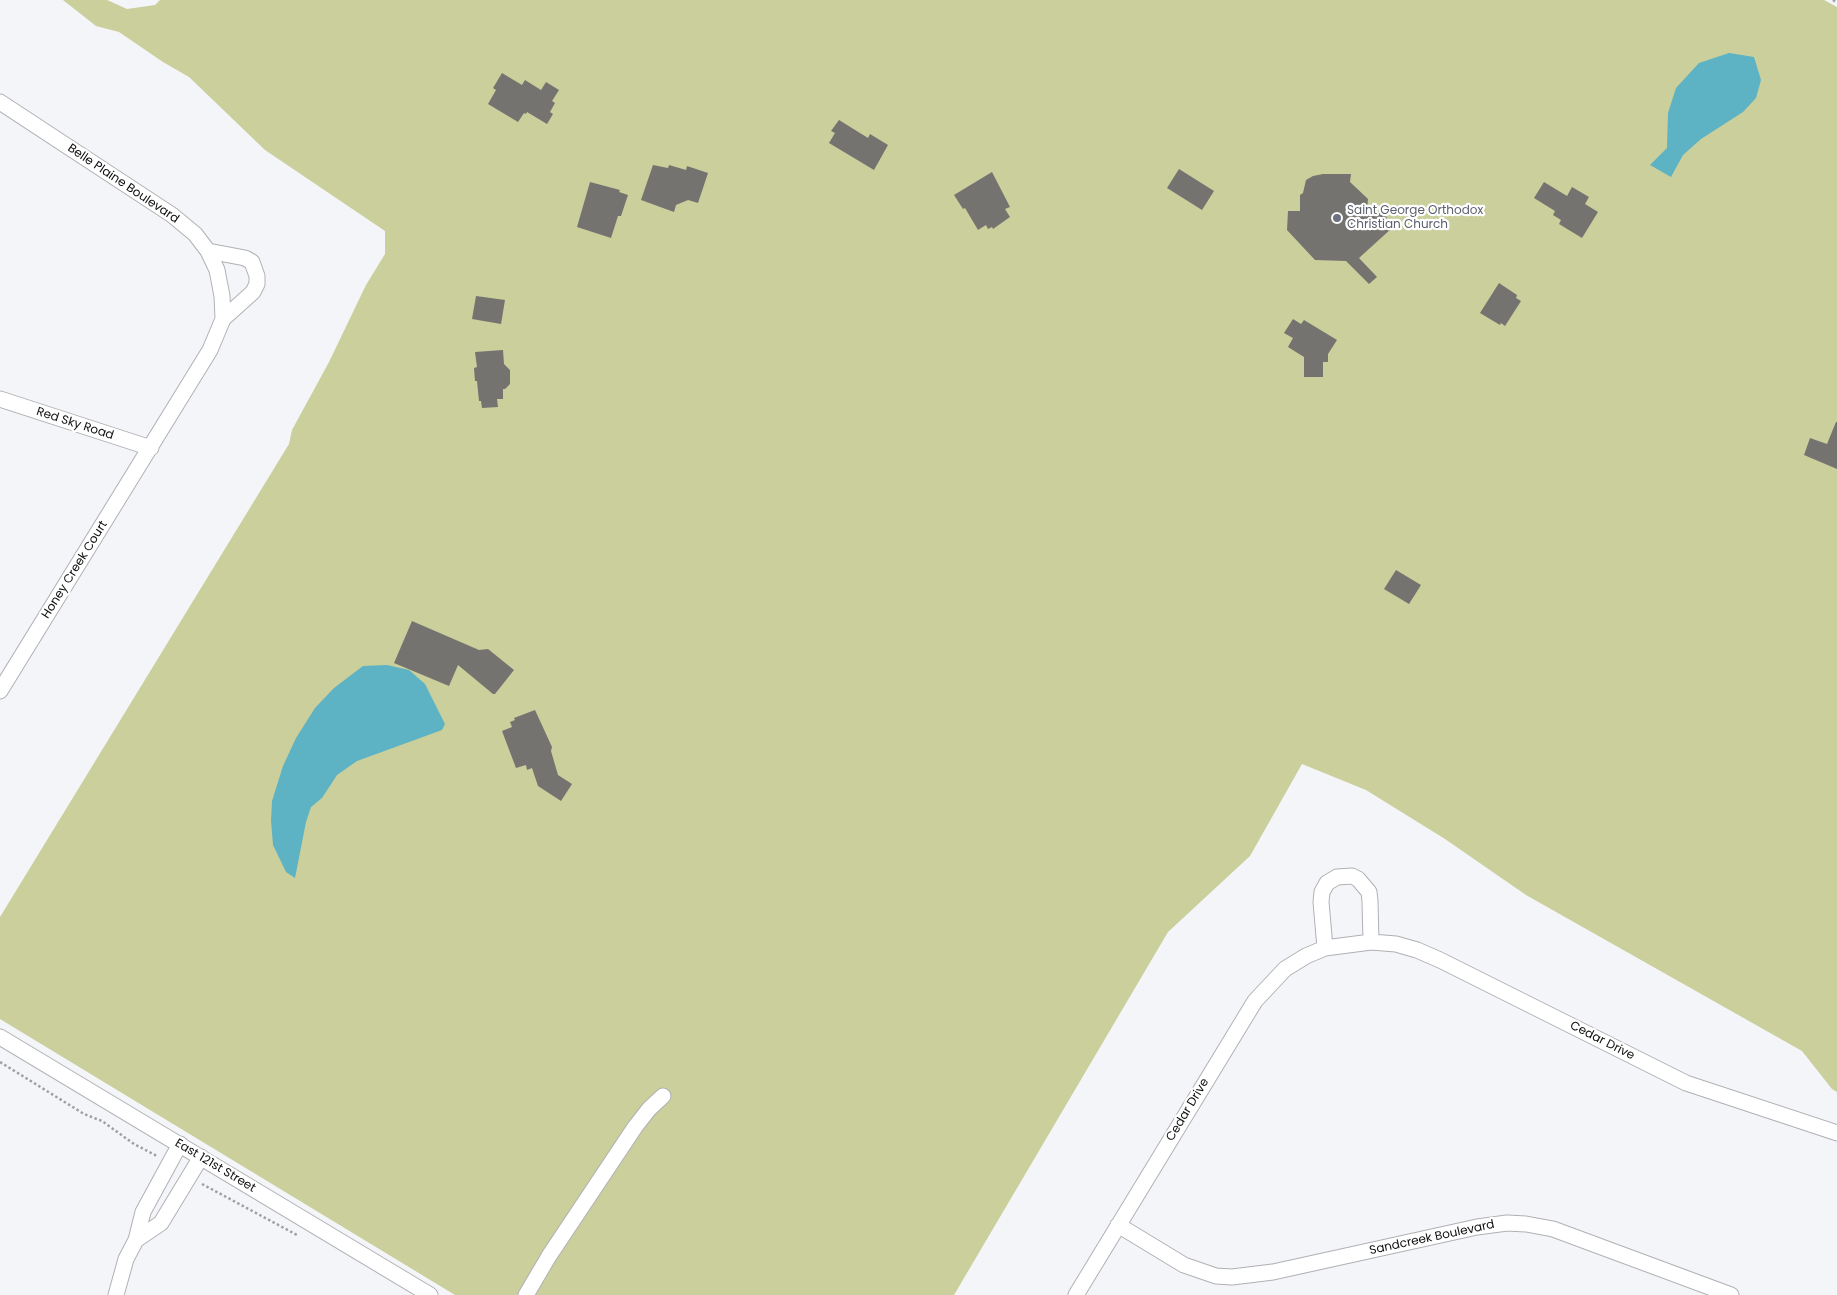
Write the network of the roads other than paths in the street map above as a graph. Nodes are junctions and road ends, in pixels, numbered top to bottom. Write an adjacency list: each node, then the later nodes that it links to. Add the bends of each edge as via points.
1 (0, 102): 2 (street, Belle Plaine Boulevard, via 172,215 195,234)
2 (208, 251): 3 (street, Belle Plaine Boulevard, via 217,270); 3 (street, via 245,258 252,262 257,276 253,292)
3 (223, 319): 5 (street, Belle Plaine Boulevard, via 210,350)
4 (0, 399): 5 (street, Red Sky Road)
5 (151, 448): 6 (street, Honey Creek Court)
6 (0, 691)
7 (1371, 942): 8 (street, Cedar Drive); 8 (street, via 1369,892 1352,876 1337,877 1327,883 1322,892); 11 (street, Cedar Drive, via 1403,946 1440,960 1686,1083)
8 (1325, 948): 14 (street, Cedar Drive, via 1285,970 1255,1000)
9 (0, 1037): 12 (street, East 121st Street)
10 (663, 1096): 18 (street, via 635,1127)
11 (1837, 1133)
12 (180, 1144): 13 (street, East 121st Street); 15 (street, via 143,1212)
13 (201, 1157): 15 (street, via 161,1223); 17 (street, East 121st Street)
14 (1118, 1225): 19 (street, Cedar Drive); 20 (street, Sandcreek Boulevard, via 1184,1265 1232,1277 1273,1272 1477,1227 1526,1224 1553,1229)
15 (136, 1240): 16 (street, via 126,1259)
16 (116, 1295)
17 (430, 1295)
18 (526, 1295)
19 (1076, 1295)
20 (1732, 1295)

